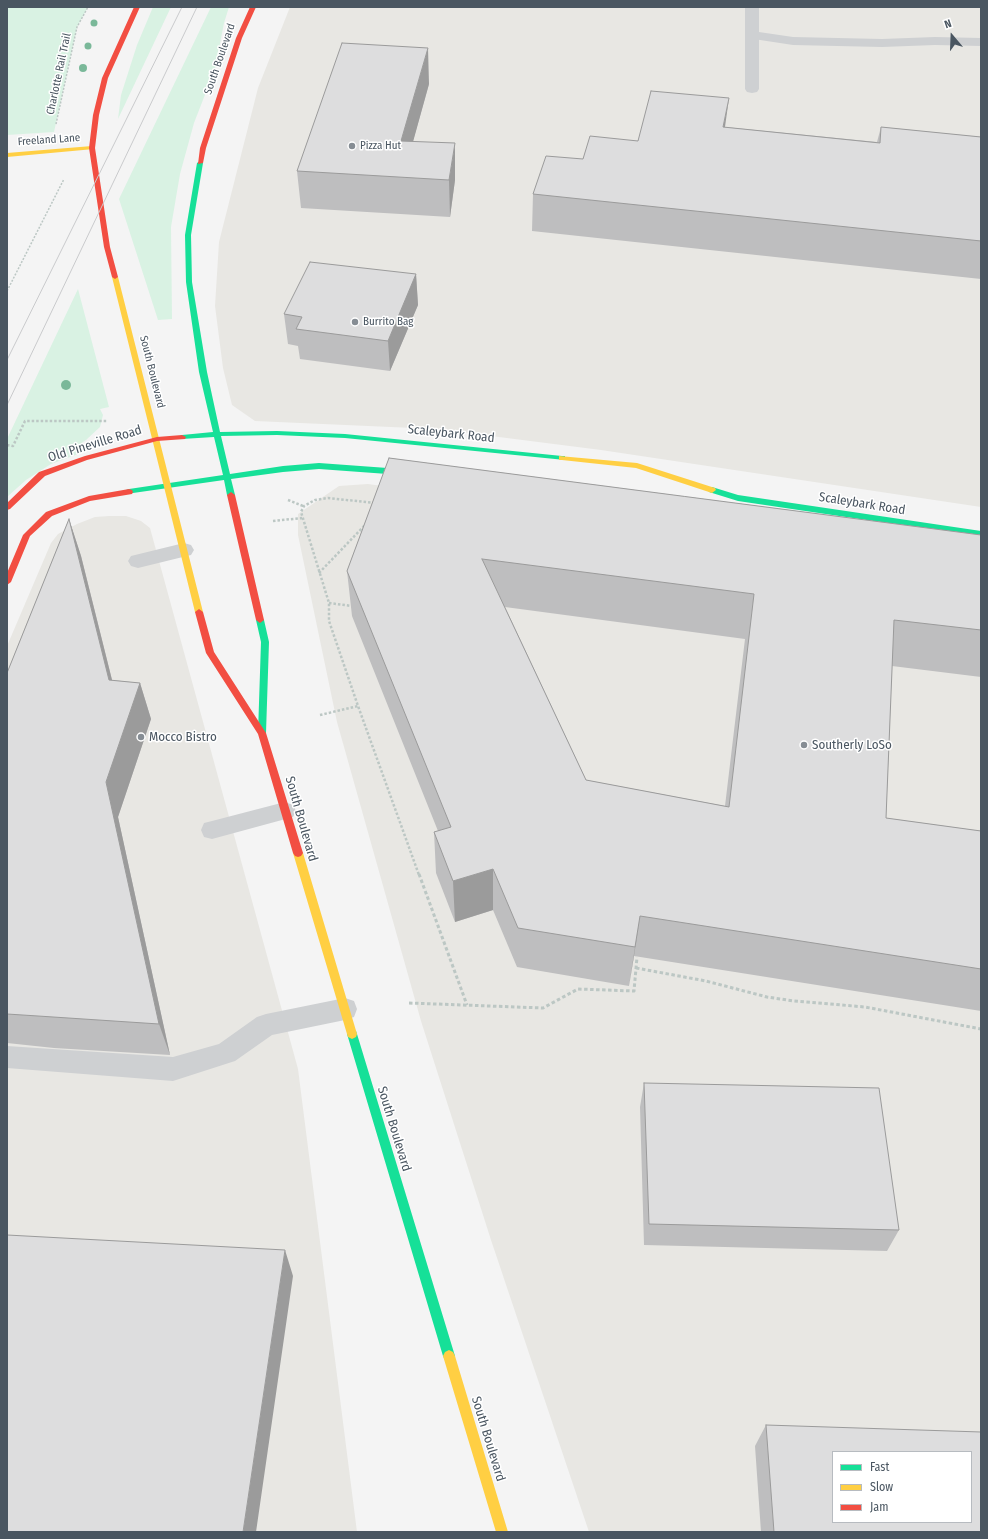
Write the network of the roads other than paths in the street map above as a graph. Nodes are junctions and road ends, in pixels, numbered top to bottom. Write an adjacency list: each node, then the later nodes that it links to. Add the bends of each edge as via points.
1 (137, 7): 7 (main road, South Boulevard, via 105,78 96,115)
2 (253, 7): 9 (main road, South Boulevard, via 239,38 202,148 188,235 189,282 203,372)
3 (752, 7): 4 (street)
4 (752, 35): 5 (street, via 794,41); 6 (street)
5 (981, 42)
6 (752, 89)
7 (92, 148): 8 (main road, Freeland Lane); 10 (main road, South Boulevard, via 107,247)
8 (7, 155)
9 (218, 434): 10 (main road, Scaleybark Road); 12 (main road, South Boulevard); 14 (main road, Scaleybark Road, via 345,436 637,466)
10 (157, 439): 13 (main road, South Boulevard); 16 (main road, Old Pineville Road, via 85,458 42,474)
11 (423, 473): 12 (main road, via 319,466)
12 (227, 477): 13 (main road); 21 (main road, South Boulevard, via 265,642)
13 (168, 485): 18 (main road, South Boulevard); 20 (main road, via 89,499 48,514 27,535)
14 (738, 498): 15 (main road, Scaleybark Road); 17 (main road, Scaleybark Road)
15 (707, 499)
16 (7, 507)
17 (981, 534)
18 (184, 550): 19 (street); 22 (main road, South Boulevard, via 210,653)
19 (138, 561)
20 (7, 582)
21 (263, 696): 22 (street); 23 (main road, South Boulevard)
22 (240, 700): 23 (main road, South Boulevard)
23 (262, 733): 24 (main road, South Boulevard)
24 (285, 811): 25 (street); 26 (main road, South Boulevard)
25 (212, 830)
26 (344, 1009): 27 (street, via 266,1025 226,1053 173,1069); 28 (main road, South Boulevard)
27 (7, 1057)
28 (502, 1532)

